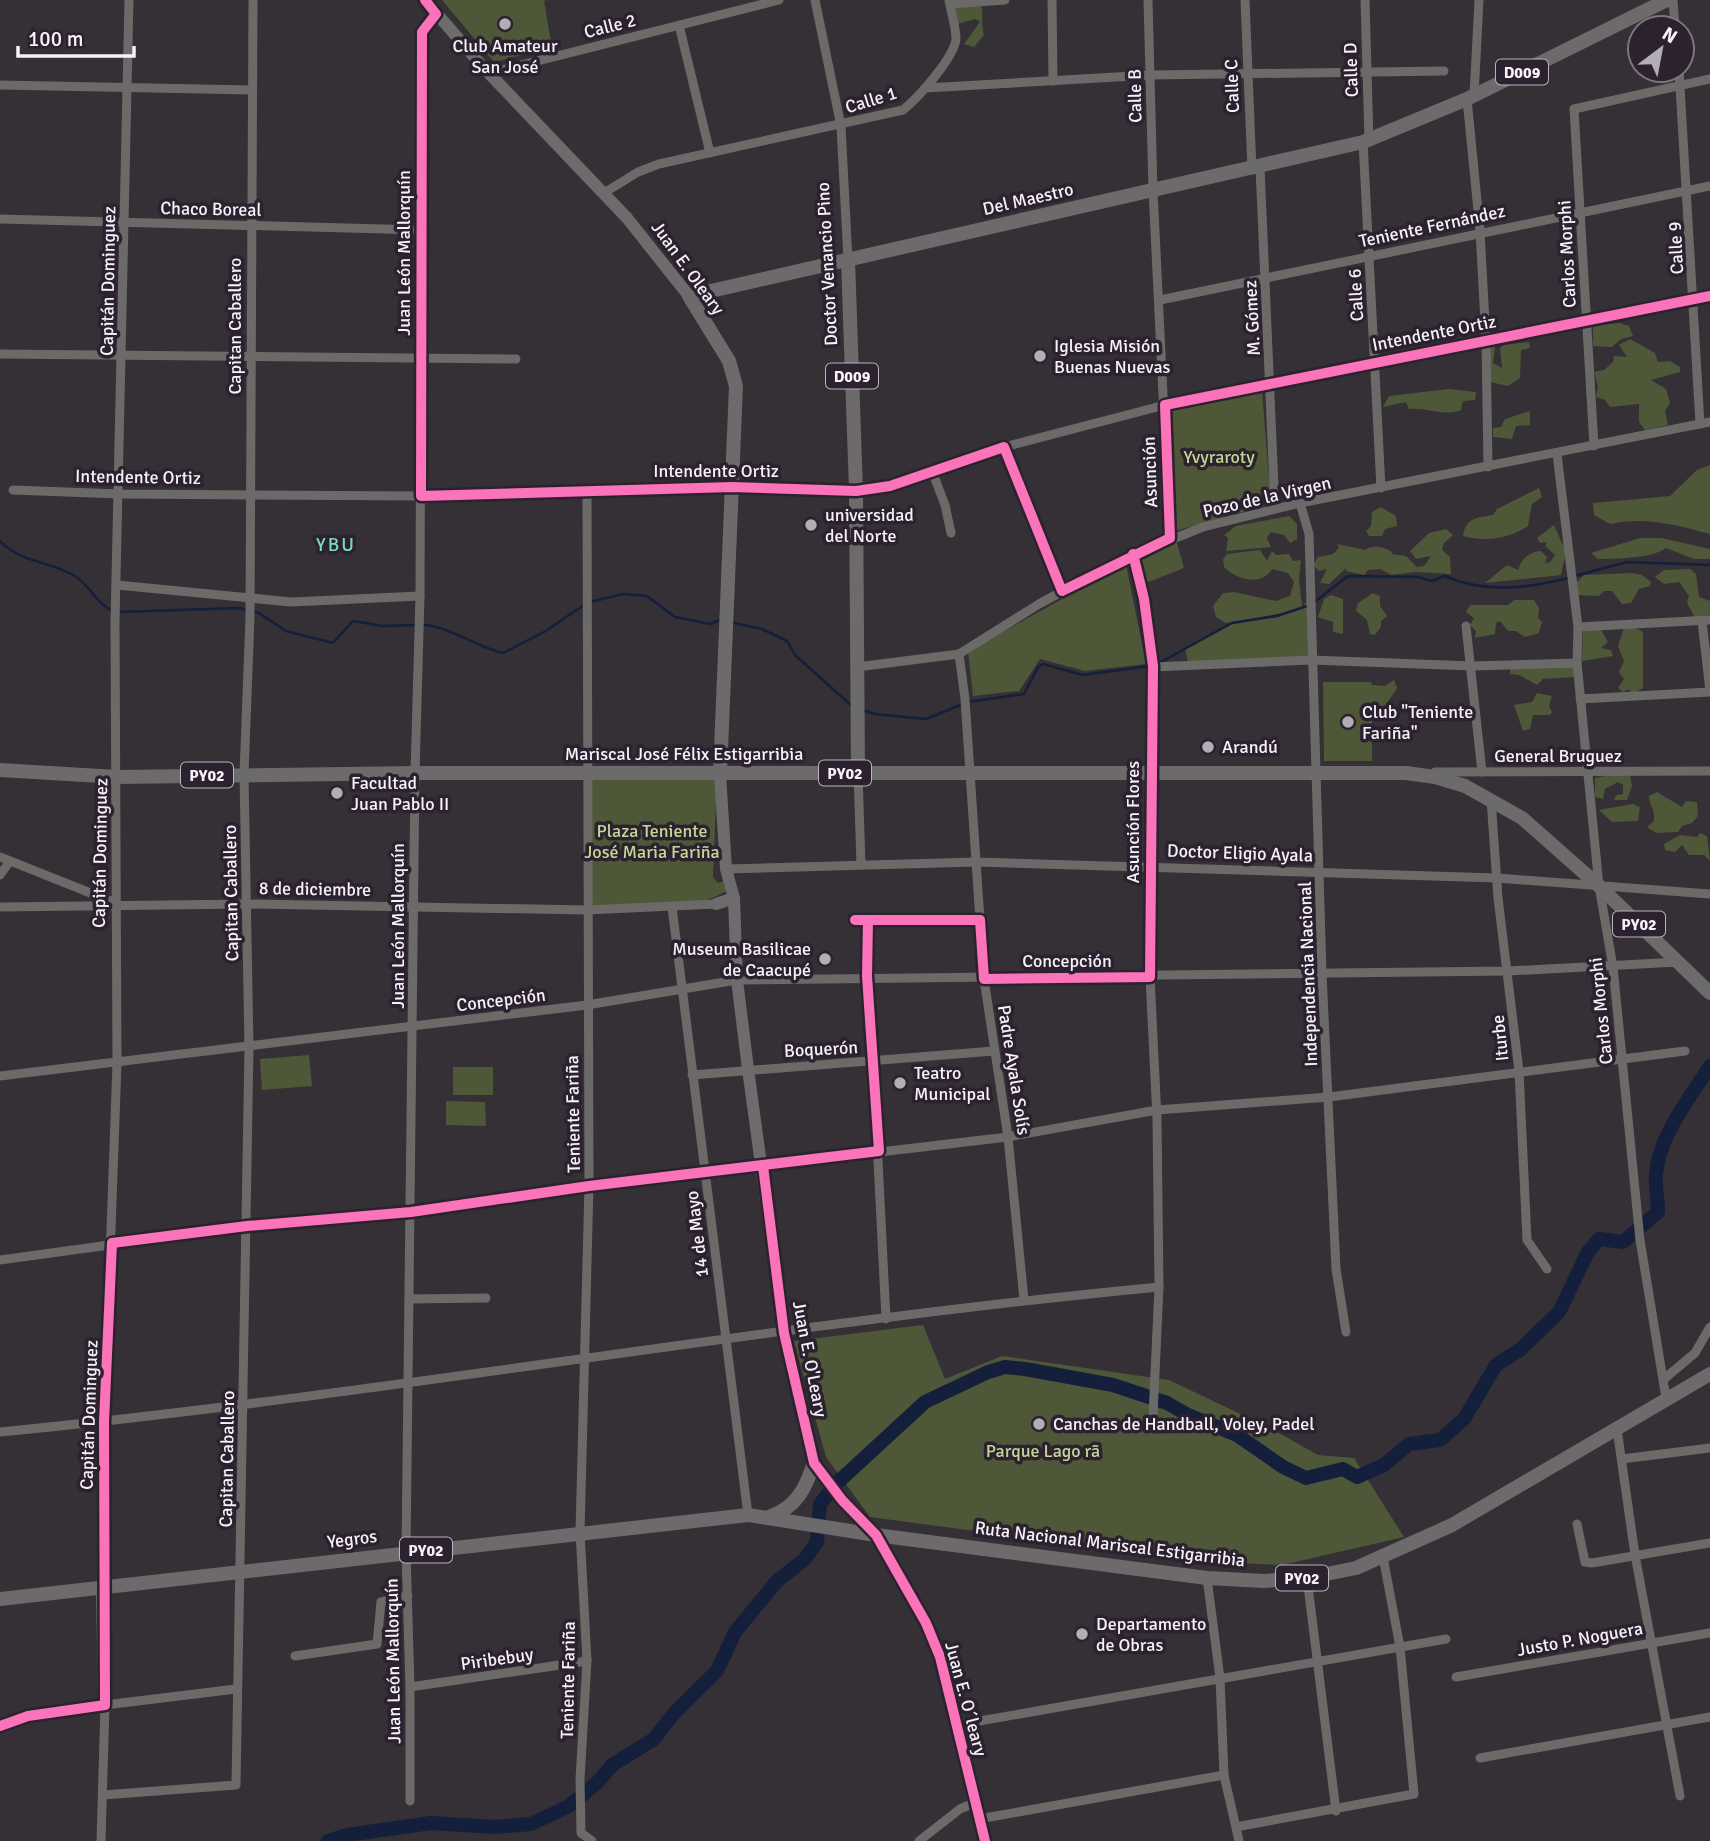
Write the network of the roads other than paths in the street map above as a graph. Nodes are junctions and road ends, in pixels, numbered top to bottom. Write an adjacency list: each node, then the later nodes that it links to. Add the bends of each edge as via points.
1 (129, 0): 26 (street, Capitán Dominguez)
2 (253, 0): 27 (street, Capitan Caballero)
3 (425, 0): 14 (street, Juan E. Oleary)
4 (779, 0): 15 (street, Calle 2)
5 (815, 0): 29 (street, Doctor Venancio Pino)
6 (1005, 0): 13 (street)
7 (1052, 0): 22 (street)
8 (1148, 0): 19 (street, Calle B)
9 (1245, 0): 20 (street, Calle C)
10 (1365, 0): 18 (street, Calle D)
11 (1479, 0): 28 (street)
12 (1667, 0): 28 (main road, D009)
13 (949, 2): 25 (street, Calle 1, via 956,38 953,50)
14 (436, 14): 16 (street, Juan E. Oleary); 41 (street, Juan León Mallorquín, via 422,32)
15 (679, 25): 16 (street, Calle 2); 31 (street)
16 (487, 70): 36 (street, Juan E. Oleary)
17 (1444, 71): 18 (street)
18 (1366, 74): 20 (street); 30 (street, Calle D)
19 (1151, 75): 20 (street); 22 (street); 34 (street, Calle B)
20 (1247, 76): 32 (street, Calle C)
21 (1710, 79): 24 (street)
22 (1053, 81): 25 (street)
23 (0, 85): 26 (street)
24 (1680, 85): 35 (street, Calle 9); 37 (street, Carlos Morphi, via 1574,109)
25 (925, 88): 29 (street, Calle 1, via 903,110)
26 (128, 89): 27 (street); 39 (street, Capitán Dominguez)
27 (252, 90): 40 (street, Capitan Caballero)
28 (1471, 98): 30 (main road, D009); 42 (street)
29 (841, 126): 31 (street, Calle 1); 44 (street, Doctor Venancio Pino)
30 (1369, 140): 32 (main road, Del Maestro / D009); 43 (street, Calle 6)
31 (710, 153): 36 (street, Calle 1, via 638,172)
32 (1256, 169): 34 (main road, Del Maestro / D009); 45 (street, M. Gómez)
33 (1710, 186): 35 (street, Teniente Fernández)
34 (1153, 190): 44 (main road, Del Maestro / D009); 48 (street, Asunción)
35 (1688, 190): 37 (street, Teniente Fernández); 49 (street, Calle 9)
36 (604, 193): 46 (street, Juan E. Oleary)
37 (1580, 211): 42 (street, Teniente Fernández); 50 (street, Carlos Morphi)
38 (0, 219): 39 (street, Chaco Boreal)
39 (125, 223): 40 (street, Chaco Boreal); 53 (street, Capitán Dominguez)
40 (252, 226): 41 (street, Chaco Boreal); 54 (street, Capitan Caballero)
41 (422, 229): 55 (street, Juan León Mallorquín)
42 (1480, 231): 43 (street, Teniente Fernández); 51 (street)
43 (1369, 255): 45 (street, Teniente Fernández); 57 (street, Calle 6)
44 (848, 260): 46 (main road, Del Maestro / D009); 70 (main road, Doctor Venancio Pino / D009)
45 (1266, 277): 48 (street, Teniente Fernández); 58 (street, M. Gómez)
46 (689, 296): 66 (main road, Juan E. Oleary, via 734,373)
47 (1710, 296): 49 (street, Intendente Ortiz)
48 (1160, 299): 59 (street, Asunción)
49 (1694, 299): 50 (street, Intendente Ortiz); 60 (street, Calle 9)
50 (1587, 320): 51 (street, Intendente Ortiz); 61 (street, Carlos Morphi)
51 (1486, 341): 57 (street, Intendente Ortiz); 64 (street)
52 (3, 354): 53 (street)
53 (123, 354): 54 (street); 71 (street, Capitán Dominguez)
54 (251, 355): 55 (street); 72 (street, Capitan Caballero)
55 (420, 358): 56 (street); 73 (street, Juan León Mallorquín)
56 (516, 359)
57 (1376, 363): 58 (street, Intendente Ortiz); 67 (street, Calle 6)
58 (1271, 383): 59 (street, Intendente Ortiz); 75 (street, M. Gómez)
59 (1165, 405): 62 (street, Intendente Ortiz); 77 (street, Asunción)
60 (1705, 423): 61 (street, Pozo de la Virgen)
61 (1594, 446): 63 (street, Pozo de la Virgen)
62 (1004, 447): 65 (street, Intendente Ortiz); 80 (street)
63 (1558, 454): 64 (street, Pozo de la Virgen); 85 (street, Carlos Morphi)
64 (1488, 467): 67 (street, Pozo de la Virgen)
65 (932, 471): 70 (street, Intendente Ortiz, via 890,486); 76 (street)
66 (732, 487): 68 (street, Intendente Ortiz); 70 (street, Intendente Ortiz); 86 (main road, Juan E. Oleary)
67 (1381, 488): 74 (street, Pozo de la Virgen)
68 (587, 490): 73 (street, Intendente Ortiz); 102 (street, Teniente Fariña)
69 (13, 491): 71 (street, Intendente Ortiz)
70 (856, 491): 92 (main road, Doctor Venancio Pino / D009)
71 (120, 494): 72 (street, Intendente Ortiz); 79 (street, Capitán Dominguez)
72 (251, 494): 73 (street, Intendente Ortiz); 82 (street, Capitan Caballero)
73 (421, 496): 81 (street, Juan León Mallorquín)
74 (1300, 503): 75 (street, Pozo de la Virgen); 88 (street, Independencia Nacional, via 1308,526)
75 (1275, 509): 77 (street, Pozo de la Virgen)
76 (951, 533)
77 (1171, 538): 78 (street, Pozo de la Virgen)
78 (1133, 554): 80 (street, Pozo de la Virgen); 90 (street, Asunción Flores)
79 (117, 585): 82 (street); 108 (street, Capitán Dominguez)
80 (1062, 591): 87 (street, Pozo de la Virgen)
81 (420, 596): 82 (street, via 291,602); 101 (street, Juan León Mallorquín)
82 (250, 598): 106 (street, Capitan Caballero)
83 (1706, 620): 85 (street); 93 (street)
84 (1466, 626): 91 (street)
85 (1578, 627): 89 (street, Carlos Morphi)
86 (727, 631): 107 (main road, Juan E. O'Leary)
87 (959, 654): 92 (street, Pozo de la Virgen); 98 (street, Padre Ayala Solís)
88 (1311, 660): 90 (street); 91 (street); 104 (street, Independencia Nacional)
89 (1577, 663): 91 (street); 94 (street, Carlos Morphi)
90 (1152, 664): 103 (street, Asunción Flores)
91 (1472, 666): 99 (street)
92 (857, 673): 97 (main road, Doctor Venancio Pino / D009)
93 (1710, 692): 94 (street)
94 (1580, 699): 100 (street, Carlos Morphi)
95 (0, 769): 108 (main road, Mariscal José Félix Estigarribia / PY02)
96 (1710, 771): 100 (street, General Bruguez)
97 (858, 772): 98 (main road, Mariscal José Félix Estigarribia / PY02); 107 (main road, Mariscal José Félix Estigarribia / PY02); 112 (street, Doctor Venancio Pino)
98 (969, 772): 103 (main road, Mariscal José Félix Estigarribia / PY02); 111 (street, Padre Ayala Solís)
99 (1482, 772): 100 (street, General Bruguez); 105 (street, General Bruguez)
100 (1587, 772): 118 (street, Carlos Morphi)
101 (415, 773): 102 (main road, Mariscal José Félix Estigarribia / PY02); 106 (main road, Mariscal José Félix Estigarribia / PY02); 124 (street, Juan León Mallorquín)
102 (587, 773): 107 (main road, Mariscal José Félix Estigarribia / PY02); 127 (street, Teniente Fariña)
103 (1151, 773): 104 (main road, Mariscal José Félix Estigarribia / PY02); 113 (street, Asunción Flores)
104 (1316, 773): 105 (main road, Mariscal José Félix Estigarribia / PY02); 115 (street, Independencia Nacional)
105 (1406, 773): 109 (main road, Mariscal José Félix Estigarribia / PY02, via 1450,781)
106 (244, 774): 108 (main road, Mariscal José Félix Estigarribia / PY02); 122 (street, Capitan Caballero)
107 (720, 775): 114 (street, Juan E. O'Leary)
108 (117, 777): 121 (street, Capitán Dominguez)
109 (1491, 799): 117 (street, Iturbe); 118 (main road, Mariscal José Félix Estigarribia / PY02, via 1522,818)
110 (5, 859): 116 (street); 121 (street)
111 (976, 862): 112 (street, Doctor Eligio Ayala); 113 (street, Doctor Eligio Ayala); 133 (street, Padre Ayala Solís)
112 (861, 865): 114 (street, Doctor Eligio Ayala)
113 (1150, 867): 115 (street, Doctor Eligio Ayala); 132 (street, Asunción Flores)
114 (726, 869): 120 (street, Juan E. O'Leary)
115 (1320, 873): 117 (street, Doctor Eligio Ayala); 131 (street, Independencia Nacional)
116 (0, 875)
117 (1497, 878): 118 (street, Doctor Eligio Ayala); 130 (street, Iturbe)
118 (1599, 886): 119 (street, Doctor Eligio Ayala); 128 (main road, Mariscal José Félix Estigarribia / PY02); 129 (street, Carlos Morphi)
119 (1710, 894)
120 (734, 898): 123 (street); 134 (street, Juan E. O'Leary)
121 (114, 903): 122 (street, 8 de diciembre); 125 (street, 8 de diciembre); 144 (street, Capitán Dominguez)
122 (247, 904): 124 (street, 8 de diciembre); 139 (street, Capitan Caballero)
123 (716, 904): 126 (street)
124 (414, 906): 127 (street, 8 de diciembre); 138 (street, Juan León Mallorquín)
125 (0, 907)
126 (672, 907): 127 (street, 8 de diciembre); 135 (street, 14 de Mayo)
127 (587, 910): 137 (street, Teniente Fariña)
128 (1679, 962): 129 (street, Concepción); 136 (main road, Mariscal José Félix Estigarribia / PY02)
129 (1614, 967): 130 (street, Concepción); 142 (street, Carlos Morphi)
130 (1508, 971): 131 (street, Concepción); 146 (street, Iturbe)
131 (1322, 974): 132 (street, Concepción); 149 (street, Independencia Nacional)
132 (1150, 977): 133 (street, Concepción); 150 (street, Asunción Flores)
133 (984, 979): 134 (street, Concepción); 140 (street, Padre Ayala Solís)
134 (737, 980): 135 (street, Concepción); 145 (street, Juan E. O'Leary)
135 (683, 989): 137 (street, Concepción); 147 (street, 14 de Mayo)
136 (1710, 993)
137 (587, 1005): 138 (street, Concepción); 155 (street, Teniente Fariña)
138 (413, 1027): 139 (street, Concepción); 156 (street, Juan León Mallorquín)
139 (249, 1048): 144 (street, Concepción); 157 (street, Capitan Caballero)
140 (994, 1051): 143 (street, Boquerón); 151 (street, Padre Ayala Solís)
141 (1685, 1051): 142 (street)
142 (1623, 1057): 146 (street); 172 (street, Carlos Morphi, via 1640,1240)
143 (873, 1062): 145 (street, Boquerón); 152 (street)
144 (117, 1064): 148 (street, Concepción); 158 (street, Capitán Dominguez)
145 (748, 1069): 147 (street, Boquerón); 153 (street, Juan E. O'Leary)
146 (1519, 1071): 149 (street); 160 (street, Iturbe, via 1527,1240)
147 (692, 1075): 154 (street, 14 de Mayo)
148 (0, 1076)
149 (1329, 1097): 150 (street); 167 (street, Independencia Nacional, via 1336,1269)
150 (1157, 1110): 151 (street); 161 (street, Asunción Flores)
151 (1008, 1136): 152 (street); 164 (street, Padre Ayala Solís)
152 (880, 1152): 153 (street); 165 (street)
153 (763, 1166): 154 (street); 168 (street, Juan E. O'Leary)
154 (706, 1174): 155 (street); 169 (street, 14 de Mayo)
155 (589, 1186): 156 (street); 170 (street, Teniente Fariña)
156 (411, 1212): 157 (street); 163 (street, Juan León Mallorquín)
157 (247, 1226): 158 (street); 175 (street, Capitan Caballero)
158 (112, 1243): 159 (street); 177 (street, Capitán Dominguez)
159 (0, 1259)
160 (1547, 1269)
161 (1159, 1287): 164 (street); 176 (street, Asunción Flores)
162 (486, 1298): 163 (street)
163 (408, 1299): 173 (street, Juan León Mallorquín)
164 (1024, 1300): 165 (street)
165 (886, 1320): 168 (street)
166 (1710, 1327): 172 (street, via 1695,1353)
167 (1346, 1332)
168 (784, 1334): 169 (street); 182 (street, Juan E. O'Leary)
169 (726, 1340): 170 (street); 183 (street, 14 de Mayo)
170 (586, 1359): 173 (street); 187 (street, Teniente Fariña)
171 (1710, 1374): 174 (main road, Ruta Nacional Mariscal Estigarribia / PY02)
172 (1664, 1379): 174 (street, Carlos Morphi)
173 (408, 1383): 175 (street); 190 (street, Juan León Mallorquín)
174 (1666, 1398): 178 (main road, Ruta Nacional Mariscal Estigarribia / PY02)
175 (243, 1405): 177 (street); 193 (street, Capitan Caballero)
176 (1153, 1416)
177 (104, 1422): 179 (street); 196 (street, Capitán Dominguez)
178 (1617, 1429): 181 (street); 192 (main road, Ruta Nacional Mariscal Estigarribia / PY02, via 1452,1525)
179 (0, 1432)
180 (1710, 1448): 181 (street)
181 (1622, 1459): 191 (street)
182 (814, 1463): 184 (main road, via 792,1506); 188 (street, Juan E. O'Leary)
183 (748, 1515): 184 (main road, Yegros / PY02); 187 (main road, Yegros / PY02)
184 (770, 1516): 185 (main road, Yegros / PY02)
185 (792, 1520): 188 (main road, Ruta Nacional Mariscal Estigarribia / PY02)
186 (1577, 1524): 191 (street, via 1586,1562)
187 (580, 1532): 190 (main road, Yegros / PY02); 205 (street, Teniente Fariña)
188 (876, 1535): 194 (main road, Ruta Nacional Mariscal Estigarribia / PY02); 213 (street, Juan E. O´leary, via 926,1623 940,1657)
189 (1710, 1543): 191 (street)
190 (406, 1552): 193 (main road, Yegros / PY02); 197 (street, Juan León Mallorquín)
191 (1634, 1555): 201 (street)
192 (1383, 1557): 195 (main road, Ruta Nacional Mariscal Estigarribia / PY02); 202 (street)
193 (241, 1573): 196 (main road, Yegros / PY02); 209 (street, Capitan Caballero)
194 (1207, 1578): 195 (main road, Ruta Nacional Mariscal Estigarribia / PY02); 207 (street)
195 (1307, 1578): 204 (street)
196 (103, 1588): 198 (main road, Yegros / PY02); 210 (main road)
197 (408, 1596): 203 (street, via 381,1602 377,1644); 208 (street, Juan León Mallorquín)
198 (0, 1599)
199 (1710, 1633): 201 (street, Justo P. Noguera)
200 (1446, 1639): 202 (street)
201 (1650, 1643): 206 (street, Justo P. Noguera); 212 (street)
202 (1399, 1647): 204 (street); 221 (street, via 1414,1794)
203 (295, 1656)
204 (1317, 1659): 207 (street); 221 (street)
205 (587, 1661): 208 (street, Piribebuy); 225 (street, Teniente Fariña, via 580,1816 582,1833)
206 (1456, 1677)
207 (1220, 1678): 213 (street); 216 (street)
208 (411, 1687): 219 (street, Juan León Mallorquín)
209 (236, 1689): 210 (street); 217 (street, Capitan Caballero, via 236,1785)
210 (105, 1705): 214 (main road, via 28,1716); 217 (street)
211 (1710, 1717): 212 (street)
212 (1664, 1723): 215 (street); 218 (street)
213 (957, 1725): 220 (street, Juan E. O´leary)
214 (0, 1726)
215 (1480, 1758)
216 (1224, 1775): 222 (street); 223 (street)
217 (103, 1795): 224 (street)
218 (1680, 1796)
219 (410, 1801)
220 (974, 1802): 222 (street, Juan E. O´leary); 226 (street)
221 (1336, 1811): 223 (street)
222 (979, 1819): 227 (street, Juan E. O´leary)
223 (1236, 1827): 228 (street)
224 (101, 1841)
225 (592, 1841)
226 (919, 1841)
227 (985, 1841)
228 (1239, 1841)

